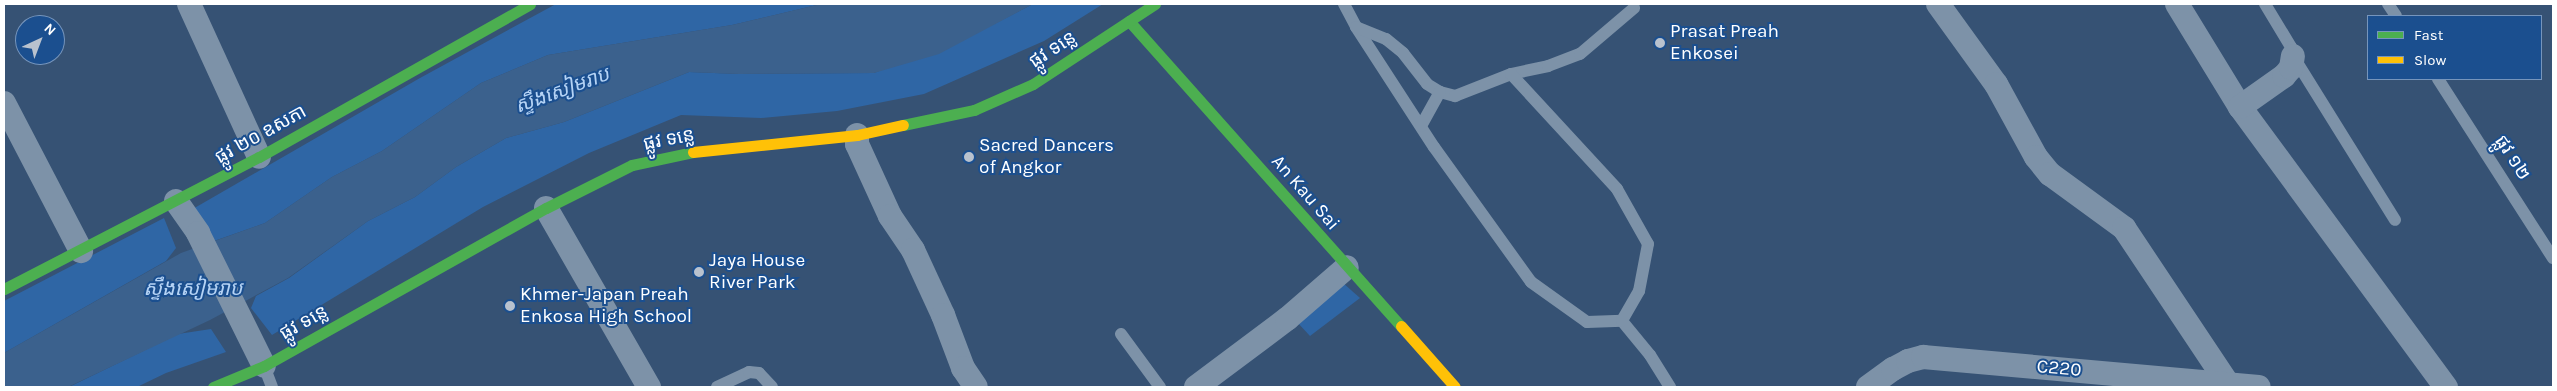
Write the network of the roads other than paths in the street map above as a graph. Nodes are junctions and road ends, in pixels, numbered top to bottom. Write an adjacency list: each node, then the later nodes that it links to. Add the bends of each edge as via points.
1 (189, 4): 21 (street)
2 (530, 4): 21 (street, ផ្លូវ ២០ ឧសភា)
3 (1155, 4): 11 (street, ផ្លូវ ទន្លេ)
4 (1344, 4): 12 (lane)
5 (1938, 4): 32 (street, via 1996,84 2036,157 2050,174 2124,228)
6 (2177, 4): 18 (street)
7 (2265, 4): 13 (lane, via 2291,46)
8 (2388, 4): 10 (lane)
9 (1634, 8): 14 (lane, via 1580,54 1548,66)
10 (2395, 15)
11 (1129, 21): 20 (street, ផ្លូវ ទន្លេ, via 1033,84 974,110); 27 (street, An Kau Sai)
12 (1356, 27): 16 (lane, via 1386,39 1403,53 1428,84); 19 (lane)
13 (2293, 56): 18 (street, via 2291,68 2284,76); 24 (lane)
14 (1511, 74): 16 (lane, via 1454,96); 29 (lane, via 1617,189 1648,244 1639,291)
15 (2439, 80): 26 (lane, ផ្លូវ ១២)
16 (1440, 92): 19 (lane)
17 (4, 103): 25 (street)
18 (2240, 107): 44 (street)
19 (1421, 126): 29 (lane, via 1531,282 1587,322)
20 (857, 135): 23 (street, ផ្លូវ ទន្លេ, via 678,153 632,165); 37 (street, via 857,144 890,216 913,250 963,368)
21 (259, 157): 22 (street, ផ្លូវ ២០ ឧសភា)
22 (176, 201): 25 (street, ផ្លូវ ២០ ឧសភា); 31 (street, via 202,242)
23 (546, 208): 31 (street, ផ្លូវ ទន្លេ); 34 (street)
24 (2396, 220)
25 (81, 251): 28 (street, ផ្លូវ ២០ ឧសភា)
26 (2553, 258)
27 (1347, 267): 39 (street, via 1287,319); 40 (street, An Kau Sai)
28 (4, 289)
29 (1622, 321): 41 (lane, via 1650,355)
30 (1121, 334): 38 (lane)
31 (268, 376): 33 (street, ផ្លូវ ទន្លេ)
32 (2229, 385): 42 (street, C220, via 1923,357 1900,365); 43 (street, C220)
33 (215, 387)
34 (649, 387)
35 (717, 387): 36 (lane, via 749,372 759,373)
36 (772, 387)
37 (976, 387)
38 (1160, 387)
39 (1196, 387)
40 (1455, 387)
41 (1670, 387)
42 (1868, 387)
43 (2259, 387)
44 (2446, 387)

